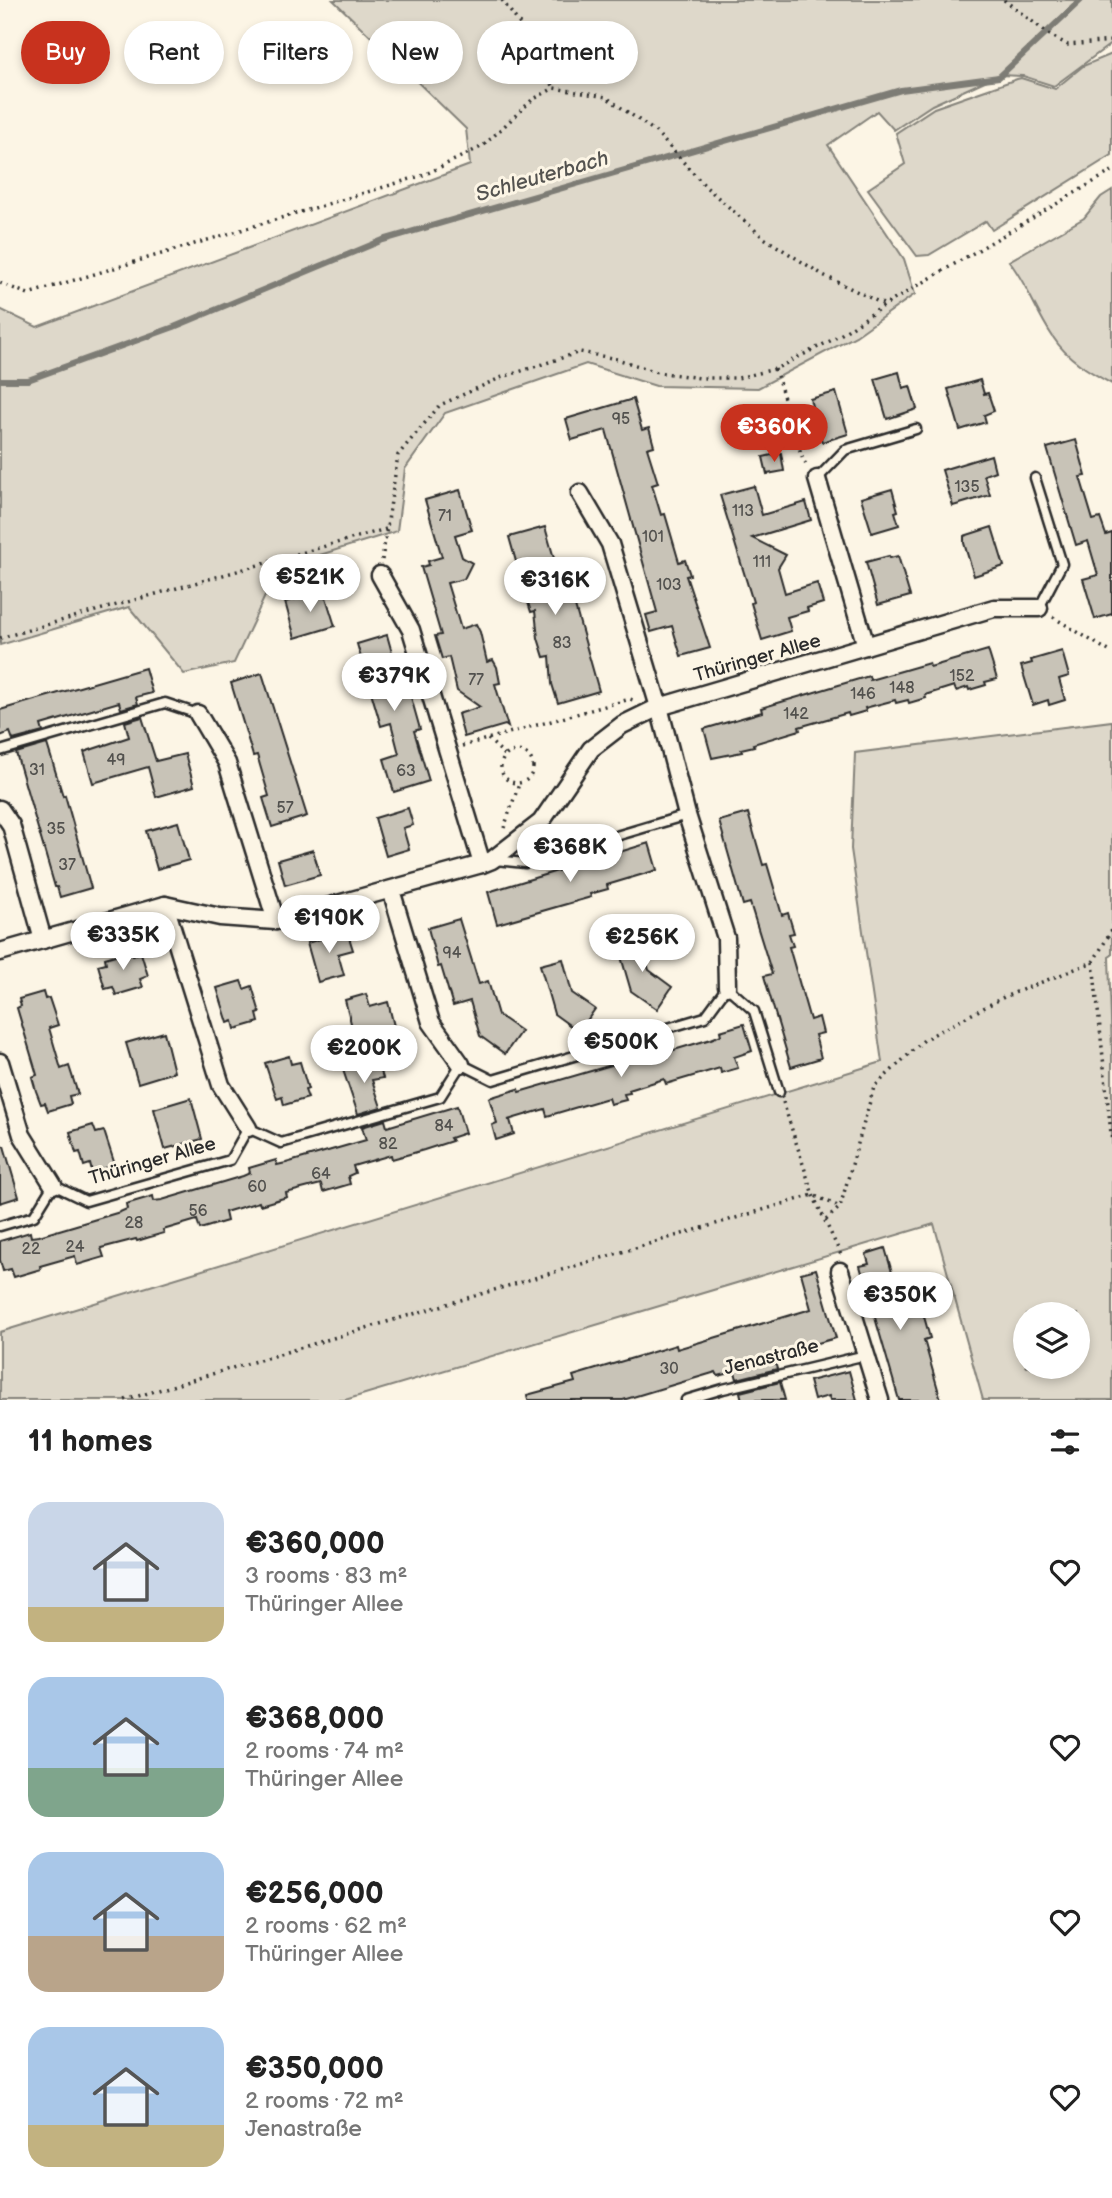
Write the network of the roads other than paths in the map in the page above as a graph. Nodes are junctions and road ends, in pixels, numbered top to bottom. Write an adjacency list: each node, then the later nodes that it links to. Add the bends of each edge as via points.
1 (916, 429): 3 (lane, via 845,450)
2 (1035, 478): 6 (lane, via 1062,565)
3 (817, 479): 7 (street)
4 (580, 493): 8 (street, via 610,544)
5 (380, 575): 13 (street, via 411,630)
6 (1039, 608): 7 (street, Thüringer Allee, via 994,608)
7 (866, 646): 8 (street, Thüringer Allee)
8 (659, 707): 12 (street); 13 (street, Thüringer Allee, via 622,725 591,749 541,822)
9 (198, 714): 10 (lane, via 165,703); 16 (street, via 228,763)
10 (0, 751)
11 (0, 809): 17 (street, via 11,825)
12 (687, 815): 13 (lane, Thüringer Allee, via 526,863); 19 (street, via 726,938)
13 (487, 862): 14 (street, Thüringer Allee)
14 (391, 890): 16 (street, Thüringer Allee); 21 (street, via 431,1022)
15 (165, 905): 16 (street, Thüringer Allee, via 220,917); 17 (street, Thüringer Allee); 23 (street, via 220,1085)
16 (276, 921)
17 (43, 940): 18 (street, Thüringer Allee)
18 (0, 953)
19 (727, 987): 21 (lane, via 705,1017 506,1076 492,1080); 22 (lane, via 754,1011)
20 (0, 1062): 24 (street, via 22,1135)
21 (461, 1065): 23 (lane, via 440,1097 281,1143)
22 (779, 1092)
23 (248, 1128): 24 (lane, Thüringer Allee, via 230,1160 86,1201)
24 (53, 1185): 25 (lane, via 34,1216)
25 (0, 1226)
26 (840, 1271): 27 (street)
27 (866, 1354): 28 (lane, Jenastraße); 29 (street)
28 (686, 1400)
29 (880, 1400)

